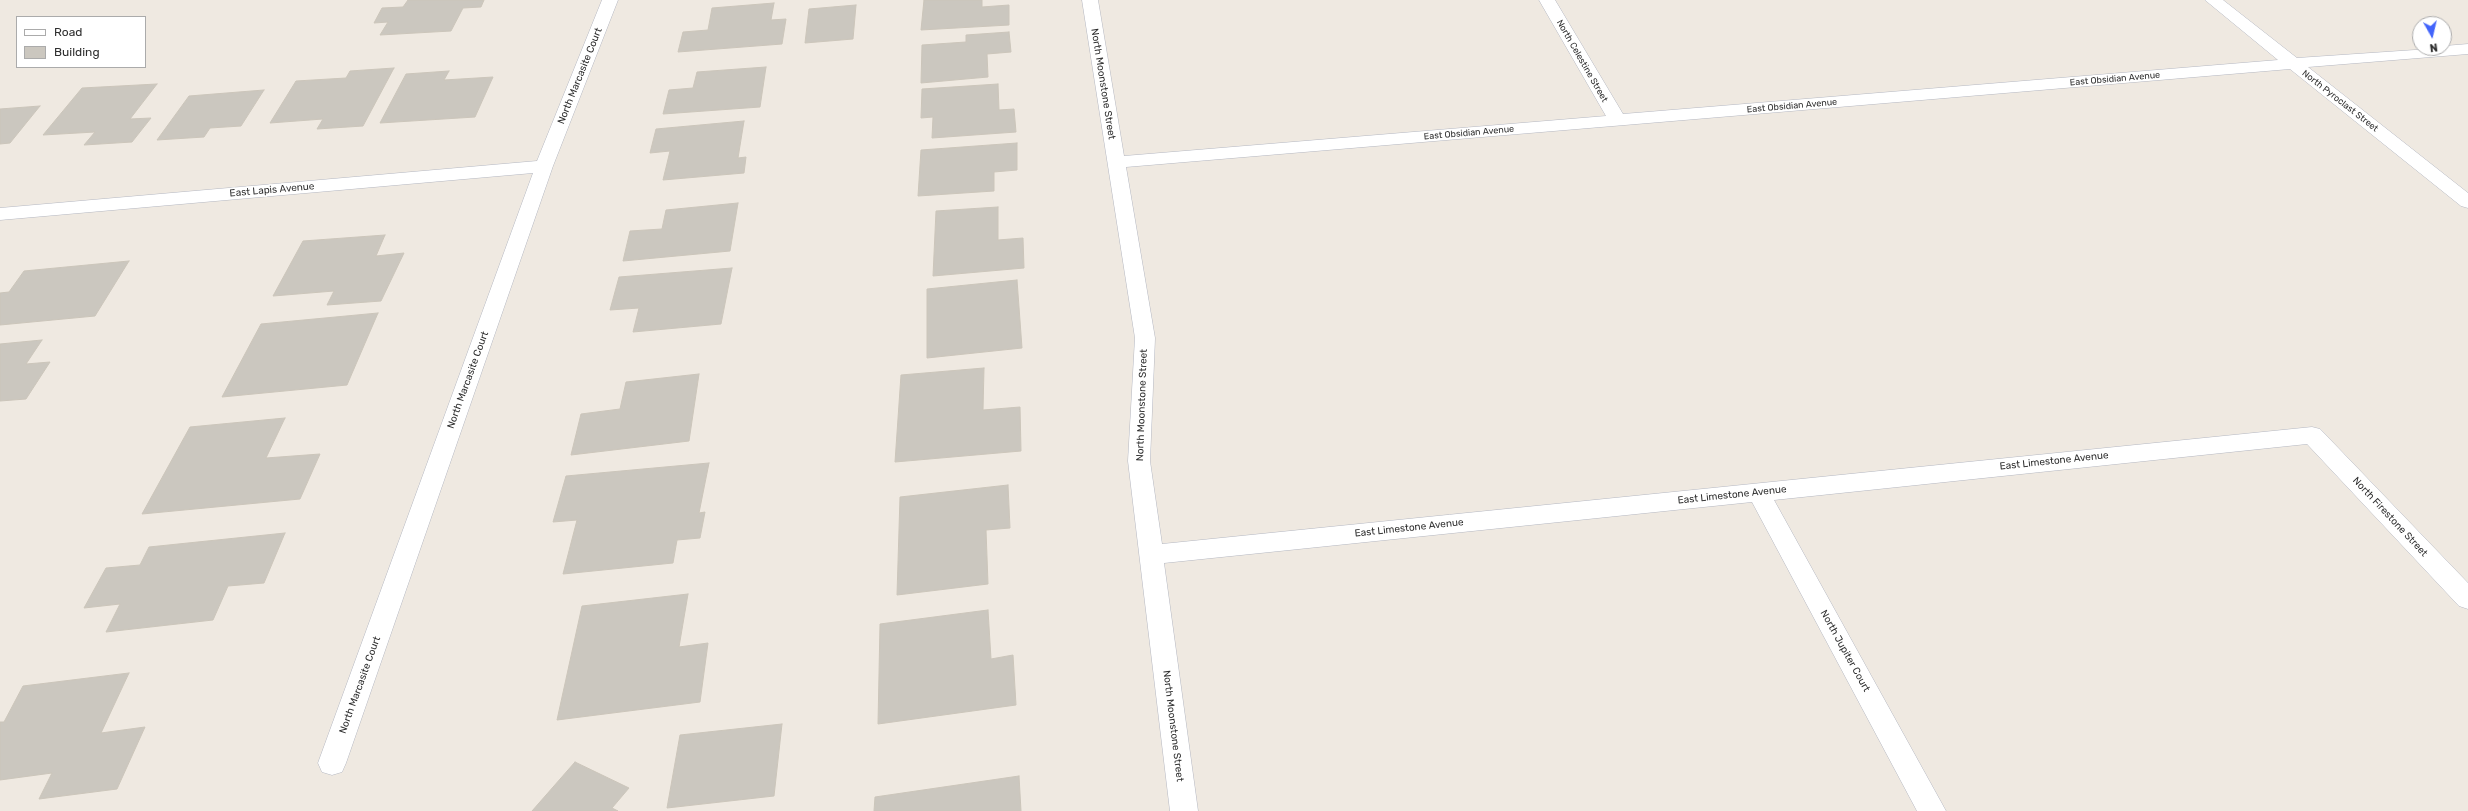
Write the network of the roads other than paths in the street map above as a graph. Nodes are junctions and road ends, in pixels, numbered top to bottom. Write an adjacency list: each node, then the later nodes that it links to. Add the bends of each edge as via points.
1 (610, 0): 9 (street, North Marcasite Court)
2 (1090, 0): 8 (street, North Moonstone Street)
3 (1547, 0): 7 (street, North Celestine Street)
4 (2213, 0): 6 (street, North Pyroclast Street)
5 (2468, 49): 6 (street, East Obsidian Avenue)
6 (2293, 64): 7 (street, East Obsidian Avenue); 10 (street, North Pyroclast Street)
7 (1618, 121): 8 (street, East Obsidian Avenue)
8 (1116, 162): 14 (street, North Moonstone Street, via 1145,338 1139,461)
9 (544, 166): 11 (street, East Lapis Avenue); 16 (street, North Marcasite Court)
10 (2468, 202)
11 (0, 214)
12 (2312, 435): 13 (street, East Limestone Avenue); 15 (street, North Firestone Street)
13 (1758, 492): 14 (street, East Limestone Avenue); 18 (street, North Jupiter Court)
14 (1151, 555): 17 (street, North Moonstone Street)
15 (2468, 599)
16 (332, 763)
17 (1184, 811)
18 (1932, 811)

